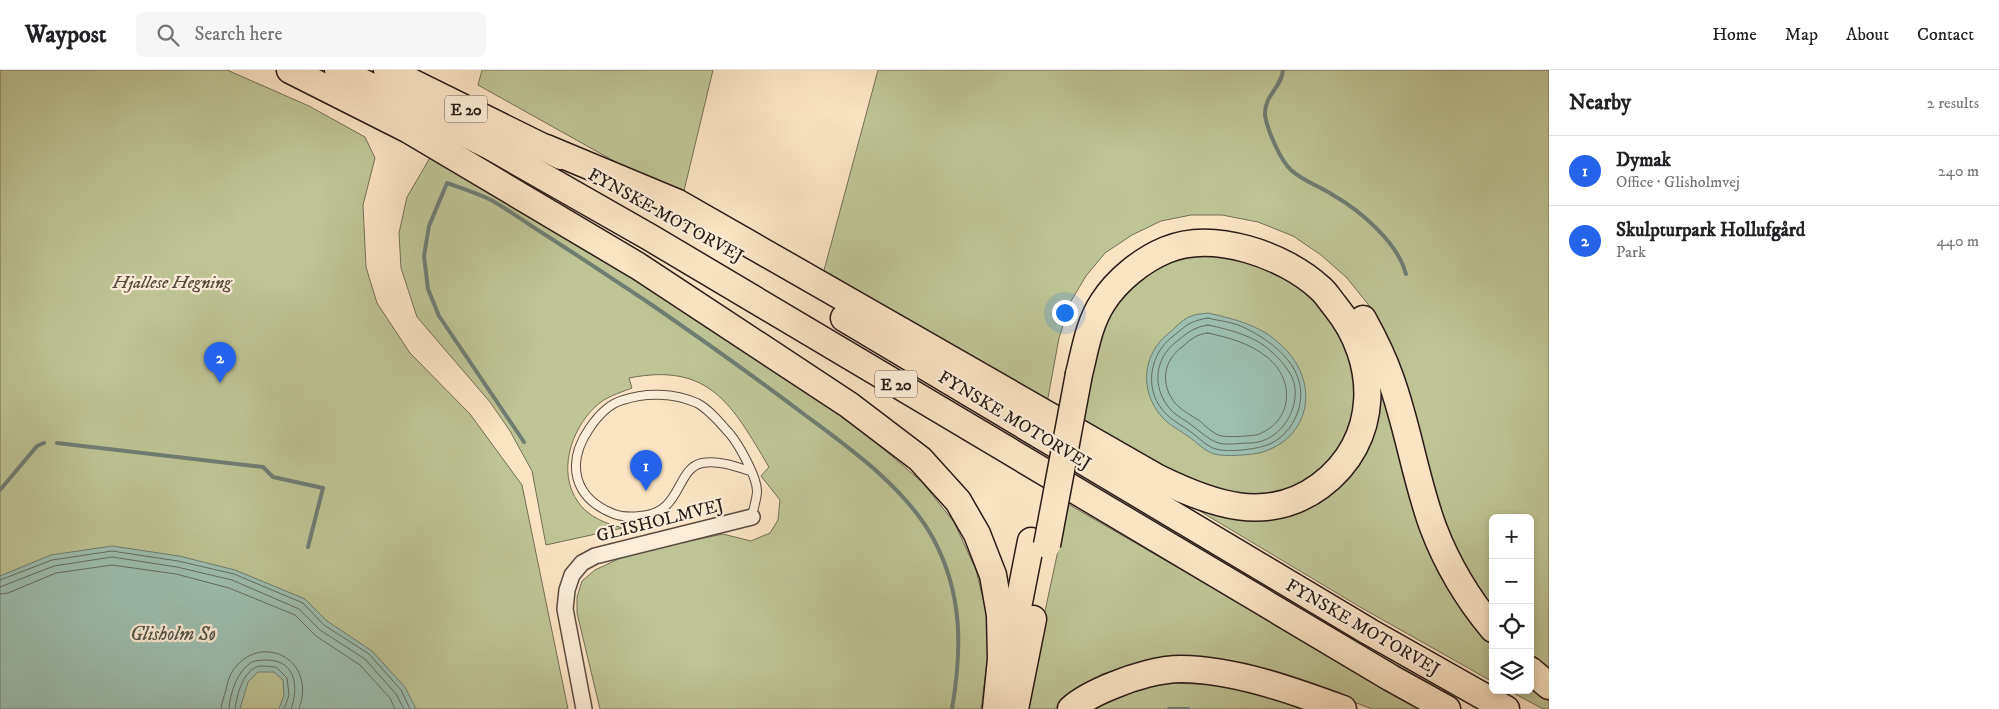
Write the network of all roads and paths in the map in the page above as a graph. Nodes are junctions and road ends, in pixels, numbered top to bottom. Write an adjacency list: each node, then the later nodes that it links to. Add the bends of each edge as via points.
1 (290, 70): 13 (highway, via 408,130 638,266 849,405 920,459 958,501 978,534 993,575 1000,614)
2 (338, 70): 17 (highway, FYNSKE MOTORVEJ / E 20, via 488,145 651,238)
3 (386, 70): 4 (highway, FYNSKE MOTORVEJ / E 20)
4 (546, 148): 5 (highway, via 678,203 1158,478 1218,503 1265,508 1309,494 1345,461 1358,442 1366,416 1368,383 1360,349 1344,318 1320,288 1288,266 1255,251 1218,243 1167,250 1119,282 1102,303); 18 (highway, FYNSKE MOTORVEJ / E 20, via 729,250 1368,631)
5 (1071, 372): 8 (highway, bridge); 9 (highway, via 1074,327 1089,296 1108,270 1131,251 1161,235 1193,228 1228,228 1261,236 1293,250 1327,273 1355,304 1375,340 1391,378 1434,528 1454,572)
6 (750, 471): 6 (lane, via 737,442 716,417 698,404 673,395 621,400 598,415 580,442 575,462 576,475 584,492 599,507 616,515 631,517 646,516 666,508 692,467 702,463 724,463); 7 (lane, via 757,490)
7 (752, 517): 12 (street, GLISHOLMVEJ, via 595,556 582,563 572,575 565,609)
8 (1039, 543): 13 (highway); 14 (highway)
9 (1489, 624)
10 (1534, 673): 11 (highway)
11 (1549, 686)
12 (584, 709)
13 (997, 709)
14 (1015, 709)
15 (1071, 709): 16 (highway, via 1132,677 1179,669 1220,672 1262,682)
16 (1343, 709)
17 (1446, 709)
18 (1506, 709)

